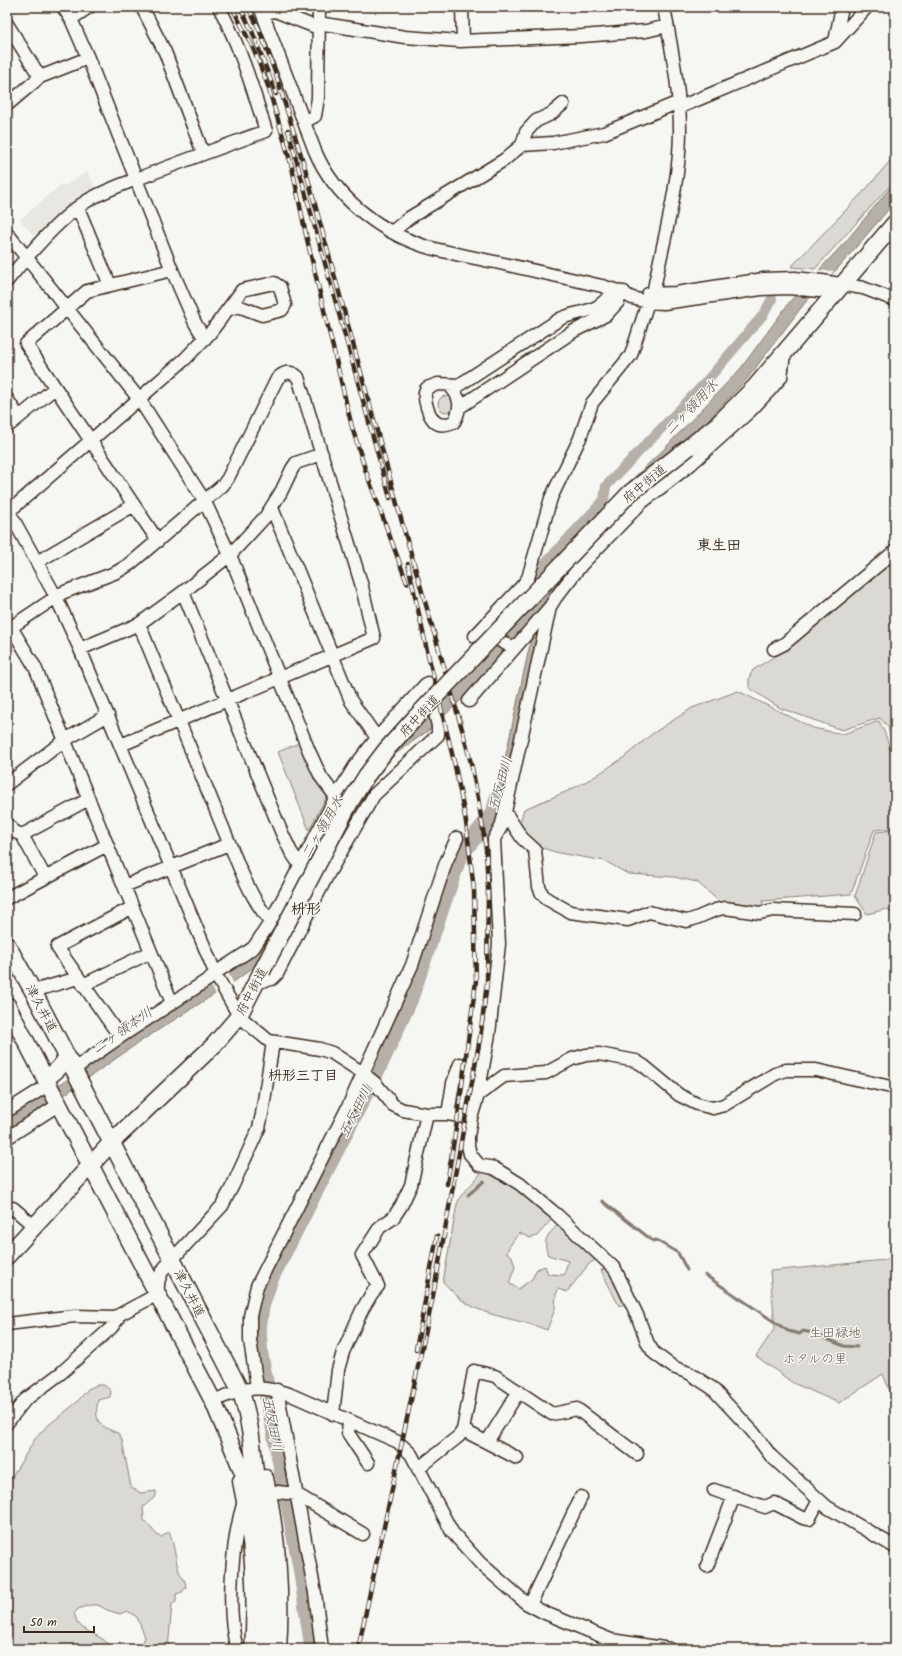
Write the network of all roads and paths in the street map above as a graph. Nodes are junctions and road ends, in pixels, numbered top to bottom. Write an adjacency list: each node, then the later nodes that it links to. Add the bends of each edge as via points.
1 (64, 7): 11 (street)
2 (89, 7): 11 (street)
3 (142, 7): 24 (street, via 165,52)
4 (219, 7): 24 (street, via 246,69 266,132)
5 (319, 7): 13 (street)
6 (462, 7): 15 (street)
7 (664, 7): 14 (street)
8 (842, 7): 16 (street)
9 (867, 7): 16 (street)
10 (262, 10): 13 (street, via 275,11); 22 (street)
11 (71, 19): 17 (street)
12 (7, 24): 18 (street)
13 (318, 26): 15 (street); 22 (street, via 317,104 315,116)
14 (667, 26): 15 (street, via 646,31 582,36); 20 (street)
15 (463, 41)
16 (835, 42): 20 (street)
17 (88, 58): 18 (street); 25 (street)
18 (40, 78): 21 (street)
19 (563, 104): 23 (street, via 551,114 536,121 526,132)
20 (679, 105): 23 (street, via 604,133 553,143); 37 (street, via 677,180)
21 (7, 106)
22 (304, 122): 28 (street, via 318,158 330,178 355,205)
23 (522, 145): 28 (street, via 504,160 409,218)
24 (204, 153): 25 (street)
25 (135, 180): 26 (street, via 104,192); 31 (street)
26 (78, 208): 30 (street); 35 (street)
27 (895, 224): 34 (main road, 府中街道)
28 (392, 232): 36 (street, via 433,248)
29 (7, 233): 30 (street)
30 (27, 256): 32 (street); 39 (street)
31 (172, 270): 35 (street); 41 (street, via 195,323)
32 (7, 281)
33 (792, 283): 34 (street); 34 (street, via 819,291); 37 (street, via 756,280)
34 (835, 283): 38 (street, via 863,288); 42 (main road, 府中街道)
35 (110, 285): 39 (street, via 88,291)
36 (621, 292): 37 (street, via 632,298); 43 (street, via 610,296 596,307 560,319); 46 (street, via 618,302 606,315 574,331)
37 (650, 298): 67 (street, via 631,355 592,403 580,438 551,498 528,578 480,634)
38 (895, 300)
39 (68, 309): 45 (street, via 26,344); 48 (street)
40 (227, 310): 41 (street)
41 (205, 339): 48 (street)
42 (784, 354): 64 (street, via 781,377 769,391 691,464 640,503 582,564); 99 (main road, 府中街道, bridge, via 718,424 630,493 386,750 350,802)
43 (465, 381): 44 (street, via 459,385); 46 (street, via 464,390)
44 (449, 385): 49 (street, via 458,396); 49 (street, via 438,384 424,390 430,417 434,422 443,425 454,422)
45 (55, 388): 50 (street); 52 (street)
46 (476, 397): 49 (street)
47 (7, 399): 50 (street)
48 (140, 399): 52 (street); 54 (street)
49 (460, 407)
50 (19, 417): 51 (street)
51 (7, 427)
52 (91, 441): 55 (street); 57 (street)
53 (322, 454): 54 (street, via 298,377 290,372 285,373 272,387 228,478); 56 (street, via 296,463); 70 (street, via 361,583 374,638)
54 (204, 500): 58 (street); 60 (street)
55 (134, 505): 58 (street); 61 (street)
56 (272, 508): 60 (street); 70 (street)
57 (8, 511): 61 (street)
58 (158, 541): 63 (street, via 117,572)
59 (895, 551): 69 (street, via 784,644)
60 (230, 555): 62 (street); 71 (street)
61 (37, 562): 63 (street)
62 (183, 592): 65 (street); 72 (street)
63 (56, 597): 66 (street); 68 (street)
64 (548, 610): 67 (street); 82 (street)
65 (139, 624): 68 (street); 75 (street)
66 (9, 628): 77 (street, via 35,667)
67 (512, 647): 73 (street)
68 (80, 649): 74 (street)
69 (774, 649)
70 (332, 656): 71 (street); 76 (street, via 350,700)
71 (280, 679): 72 (street); 80 (street, via 321,777)
72 (228, 700): 75 (street); 88 (street, via 281,832)
73 (469, 701)
74 (108, 715): 77 (street); 78 (street)
75 (179, 721): 78 (street); 86 (street)
76 (377, 738): 80 (street, via 355,766); 99 (street, via 428,683 438,735 374,795 327,876 277,974 272,979)
77 (65, 740): 79 (street); 81 (street)
78 (121, 745): 89 (street)
79 (9, 778)
80 (336, 797): 88 (street)
81 (88, 799): 84 (street); 87 (street)
82 (506, 812): 94 (street, via 522,838 535,850 542,894 547,900 570,912 628,920 649,912 686,921 719,908 760,914 773,910); 112 (street, via 494,839 498,944 489,1034)
83 (7, 824): 84 (street)
84 (22, 835): 90 (street)
85 (457, 838): 109 (street, via 446,862 412,965)
86 (229, 844): 89 (street); 95 (street, via 250,891)
87 (107, 845): 90 (street); 91 (street)
88 (300, 865): 95 (street)
89 (170, 867): 91 (street); 98 (street)
90 (45, 877): 92 (street)
91 (124, 886): 93 (street)
92 (7, 898)
93 (133, 907): 97 (street); 100 (street, via 57,948)
94 (855, 914)
95 (271, 921): 98 (street, via 254,947)
96 (7, 945): 101 (main road, 津久井道)
97 (151, 952): 100 (street); 102 (street)
98 (216, 975): 102 (street); 104 (street)
99 (259, 977): 104 (main road, 府中街道)
100 (81, 981): 101 (street); 105 (street)
101 (33, 990): 108 (main road, 津久井道)
102 (172, 1003): 105 (street)
103 (7, 1005): 111 (main road, 津久井道)
104 (239, 1016): 106 (street); 118 (main road, 府中街道, via 214,1045)
105 (120, 1037): 108 (street)
106 (273, 1042): 109 (street, via 332,1052); 123 (street, via 262,1114 243,1163 222,1206)
107 (460, 1064): 115 (street, via 453,1083)
108 (74, 1070): 111 (main road, via 62,1065); 118 (main road, 津久井道)
109 (364, 1074): 114 (street, via 393,1105 403,1110); 127 (street, via 257,1286 250,1316 250,1340)
110 (895, 1088): 112 (street, via 816,1070 786,1070 724,1105 713,1108 679,1095 636,1061 600,1054 572,1059 546,1073 504,1076)
111 (51, 1092): 113 (street); 117 (street); 119 (main road, 津久井道)
112 (478, 1095): 116 (street)
113 (7, 1111)
114 (427, 1114): 115 (street); 133 (street, via 411,1185 393,1218 380,1227 362,1256 378,1286 362,1310 343,1352 338,1370)
115 (448, 1114): 116 (street)
116 (472, 1118): 148 (street, via 468,1145 473,1159 479,1165 494,1168 520,1184 616,1269 654,1353 673,1367 712,1388 754,1432 771,1456)
117 (7, 1138)
118 (112, 1142): 119 (main road, 府中街道); 123 (main road, 津久井道)
119 (90, 1165): 121 (main road, 府中街道); 124 (main road, 津久井道)
120 (7, 1211): 121 (street, via 13,1208)
121 (34, 1226): 122 (main road, 府中街道)
122 (7, 1256)
123 (172, 1258): 124 (street, via 159,1277); 128 (main road, 津久井道)
124 (158, 1294): 125 (street); 131 (main road, 津久井道)
125 (115, 1317): 126 (street, via 75,1316); 135 (street, via 117,1320 111,1328 61,1373 25,1400)
126 (7, 1324)
127 (259, 1388): 128 (street); 129 (street)
128 (240, 1390): 131 (street); 132 (main road, 津久井道)
129 (275, 1390): 133 (street, via 290,1394); 144 (street)
130 (519, 1391): 136 (street, via 495,1376 474,1371); 137 (street); 139 (street, via 552,1414 577,1409)
131 (213, 1401): 138 (main road, 津久井道)
132 (246, 1407): 144 (main road, via 258,1444); 149 (main road, 津久井道)
133 (333, 1414): 134 (street)
134 (349, 1421): 141 (street, via 348,1433); 142 (street, via 398,1442 411,1454)
135 (7, 1423)
136 (463, 1430): 137 (street); 142 (street)
137 (487, 1442): 140 (street)
138 (232, 1449): 147 (main road); 149 (main road, 津久井道, via 245,1474)
139 (638, 1454)
140 (516, 1458)
141 (368, 1463)
142 (418, 1469): 153 (street, via 452,1532 480,1563)
143 (714, 1490): 146 (street)
144 (285, 1492): 150 (street); 157 (main road, via 277,1551); 158 (street, via 315,1593)
145 (581, 1496): 153 (street)
146 (734, 1496): 148 (street, via 765,1507 774,1503 802,1518 809,1519); 152 (street)
147 (245, 1498): 154 (street, via 238,1521 231,1600 233,1633); 155 (main road, via 253,1577)
148 (819, 1500): 151 (street)
149 (259, 1512): 156 (main road, 津久井道, via 265,1554)
150 (363, 1534)
151 (895, 1547)
152 (708, 1566)
153 (530, 1605): 159 (street, via 611,1640)
154 (237, 1649)
155 (254, 1649)
156 (266, 1649)
157 (278, 1649)
158 (322, 1649)
159 (670, 1649)

